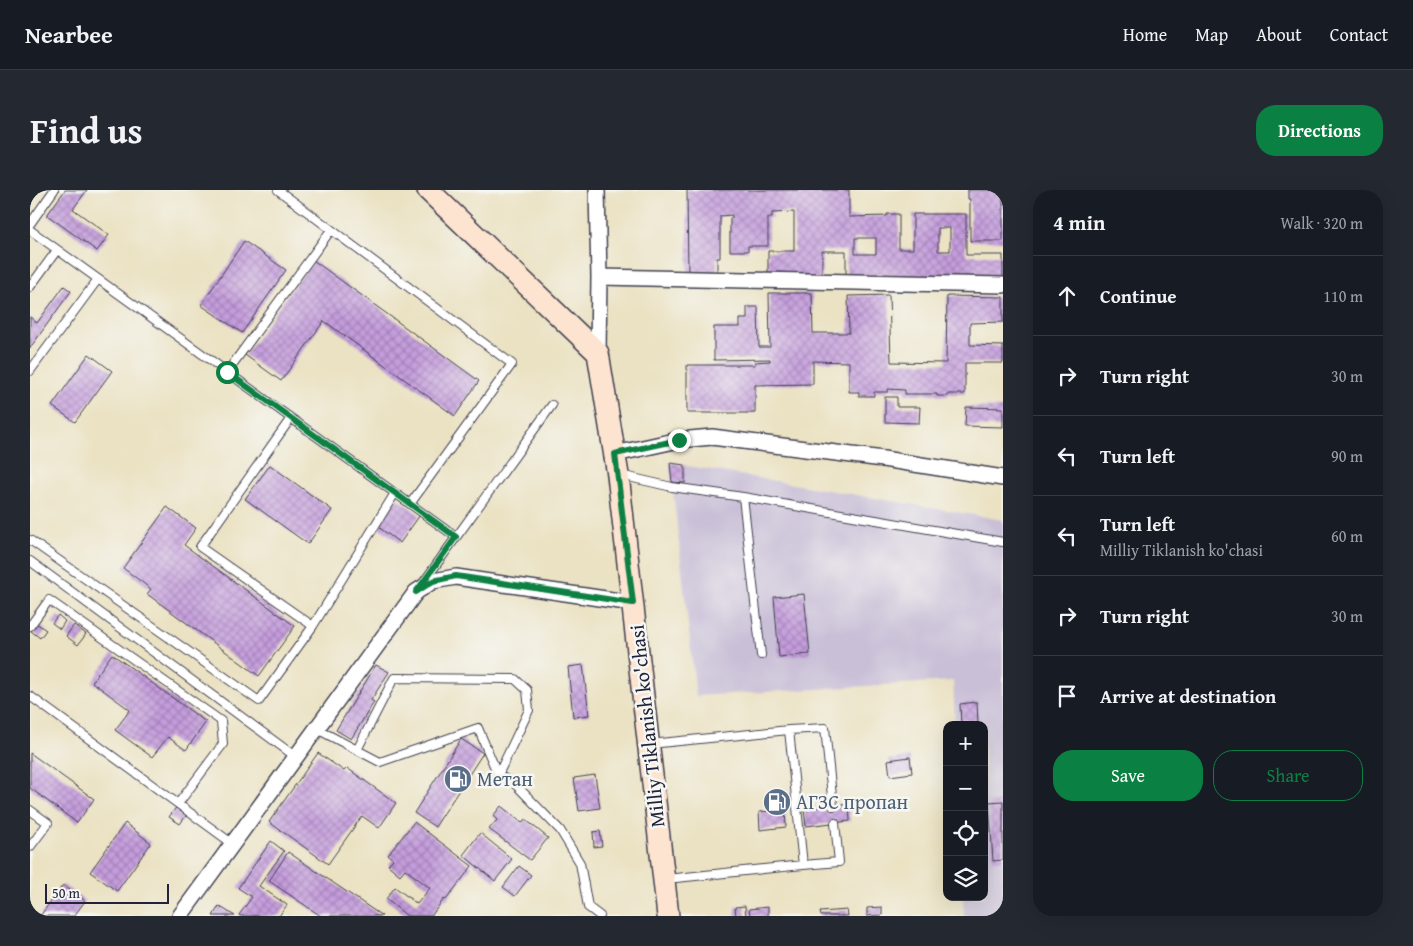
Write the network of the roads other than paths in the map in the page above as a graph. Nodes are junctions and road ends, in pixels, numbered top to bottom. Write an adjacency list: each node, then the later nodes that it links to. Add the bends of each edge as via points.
1 (54, 190): 5 (lane)
2 (278, 190): 7 (lane)
3 (428, 190): 13 (main road)
4 (597, 190): 9 (street)
5 (30, 224)
6 (30, 230): 8 (lane)
7 (332, 230): 15 (lane); 23 (lane, via 512,364)
8 (57, 250): 10 (lane); 12 (lane)
9 (599, 277): 11 (street); 13 (street)
10 (98, 279): 14 (lane); 15 (lane)
11 (1003, 285)
12 (30, 287)
13 (598, 353): 18 (main road, Milliy Tiklanish ko'chasi)
14 (30, 371)
15 (227, 372): 17 (lane)
16 (552, 405): 24 (lane)
17 (291, 418): 21 (lane); 31 (lane, via 200,547)
18 (615, 454): 19 (main road, Milliy Tiklanish ko'chasi); 20 (street, via 679,440 712,437)
19 (618, 475): 22 (lane); 29 (main road, Milliy Tiklanish ko'chasi)
20 (1003, 478)
21 (395, 493): 23 (lane); 31 (lane)
22 (743, 497): 26 (lane); 32 (lane)
23 (410, 504): 24 (lane)
24 (456, 537): 28 (lane)
25 (30, 540): 31 (lane, via 259,701)
26 (1003, 542)
27 (30, 561): 38 (lane)
28 (416, 592): 29 (street, via 433,581 456,576); 34 (street)
29 (633, 603): 36 (main road, Milliy Tiklanish ko'chasi)
30 (30, 626): 40 (lane, via 49,600 221,721 223,744)
31 (313, 626)
32 (761, 655)
33 (30, 696): 40 (lane)
34 (316, 730): 37 (lane); 38 (street)
35 (789, 730): 36 (lane); 41 (lane, via 825,728); 46 (lane)
36 (648, 745): 47 (main road, Milliy Tiklanish ko'chasi)
37 (357, 750): 39 (lane, via 380,762 478,728); 39 (lane, via 394,678 515,679 527,690 529,710)
38 (296, 757): 44 (street)
39 (498, 775): 49 (lane, via 514,784 560,830 580,863 588,906)
40 (178, 804): 44 (lane)
41 (834, 806)
42 (30, 810): 45 (lane, via 48,823)
43 (835, 822): 46 (lane, via 839,862)
44 (233, 844): 48 (street)
45 (30, 847)
46 (803, 865): 47 (lane)
47 (664, 879): 50 (main road, Milliy Tiklanish ko'chasi)
48 (180, 916)
49 (600, 916)
50 (668, 916)

